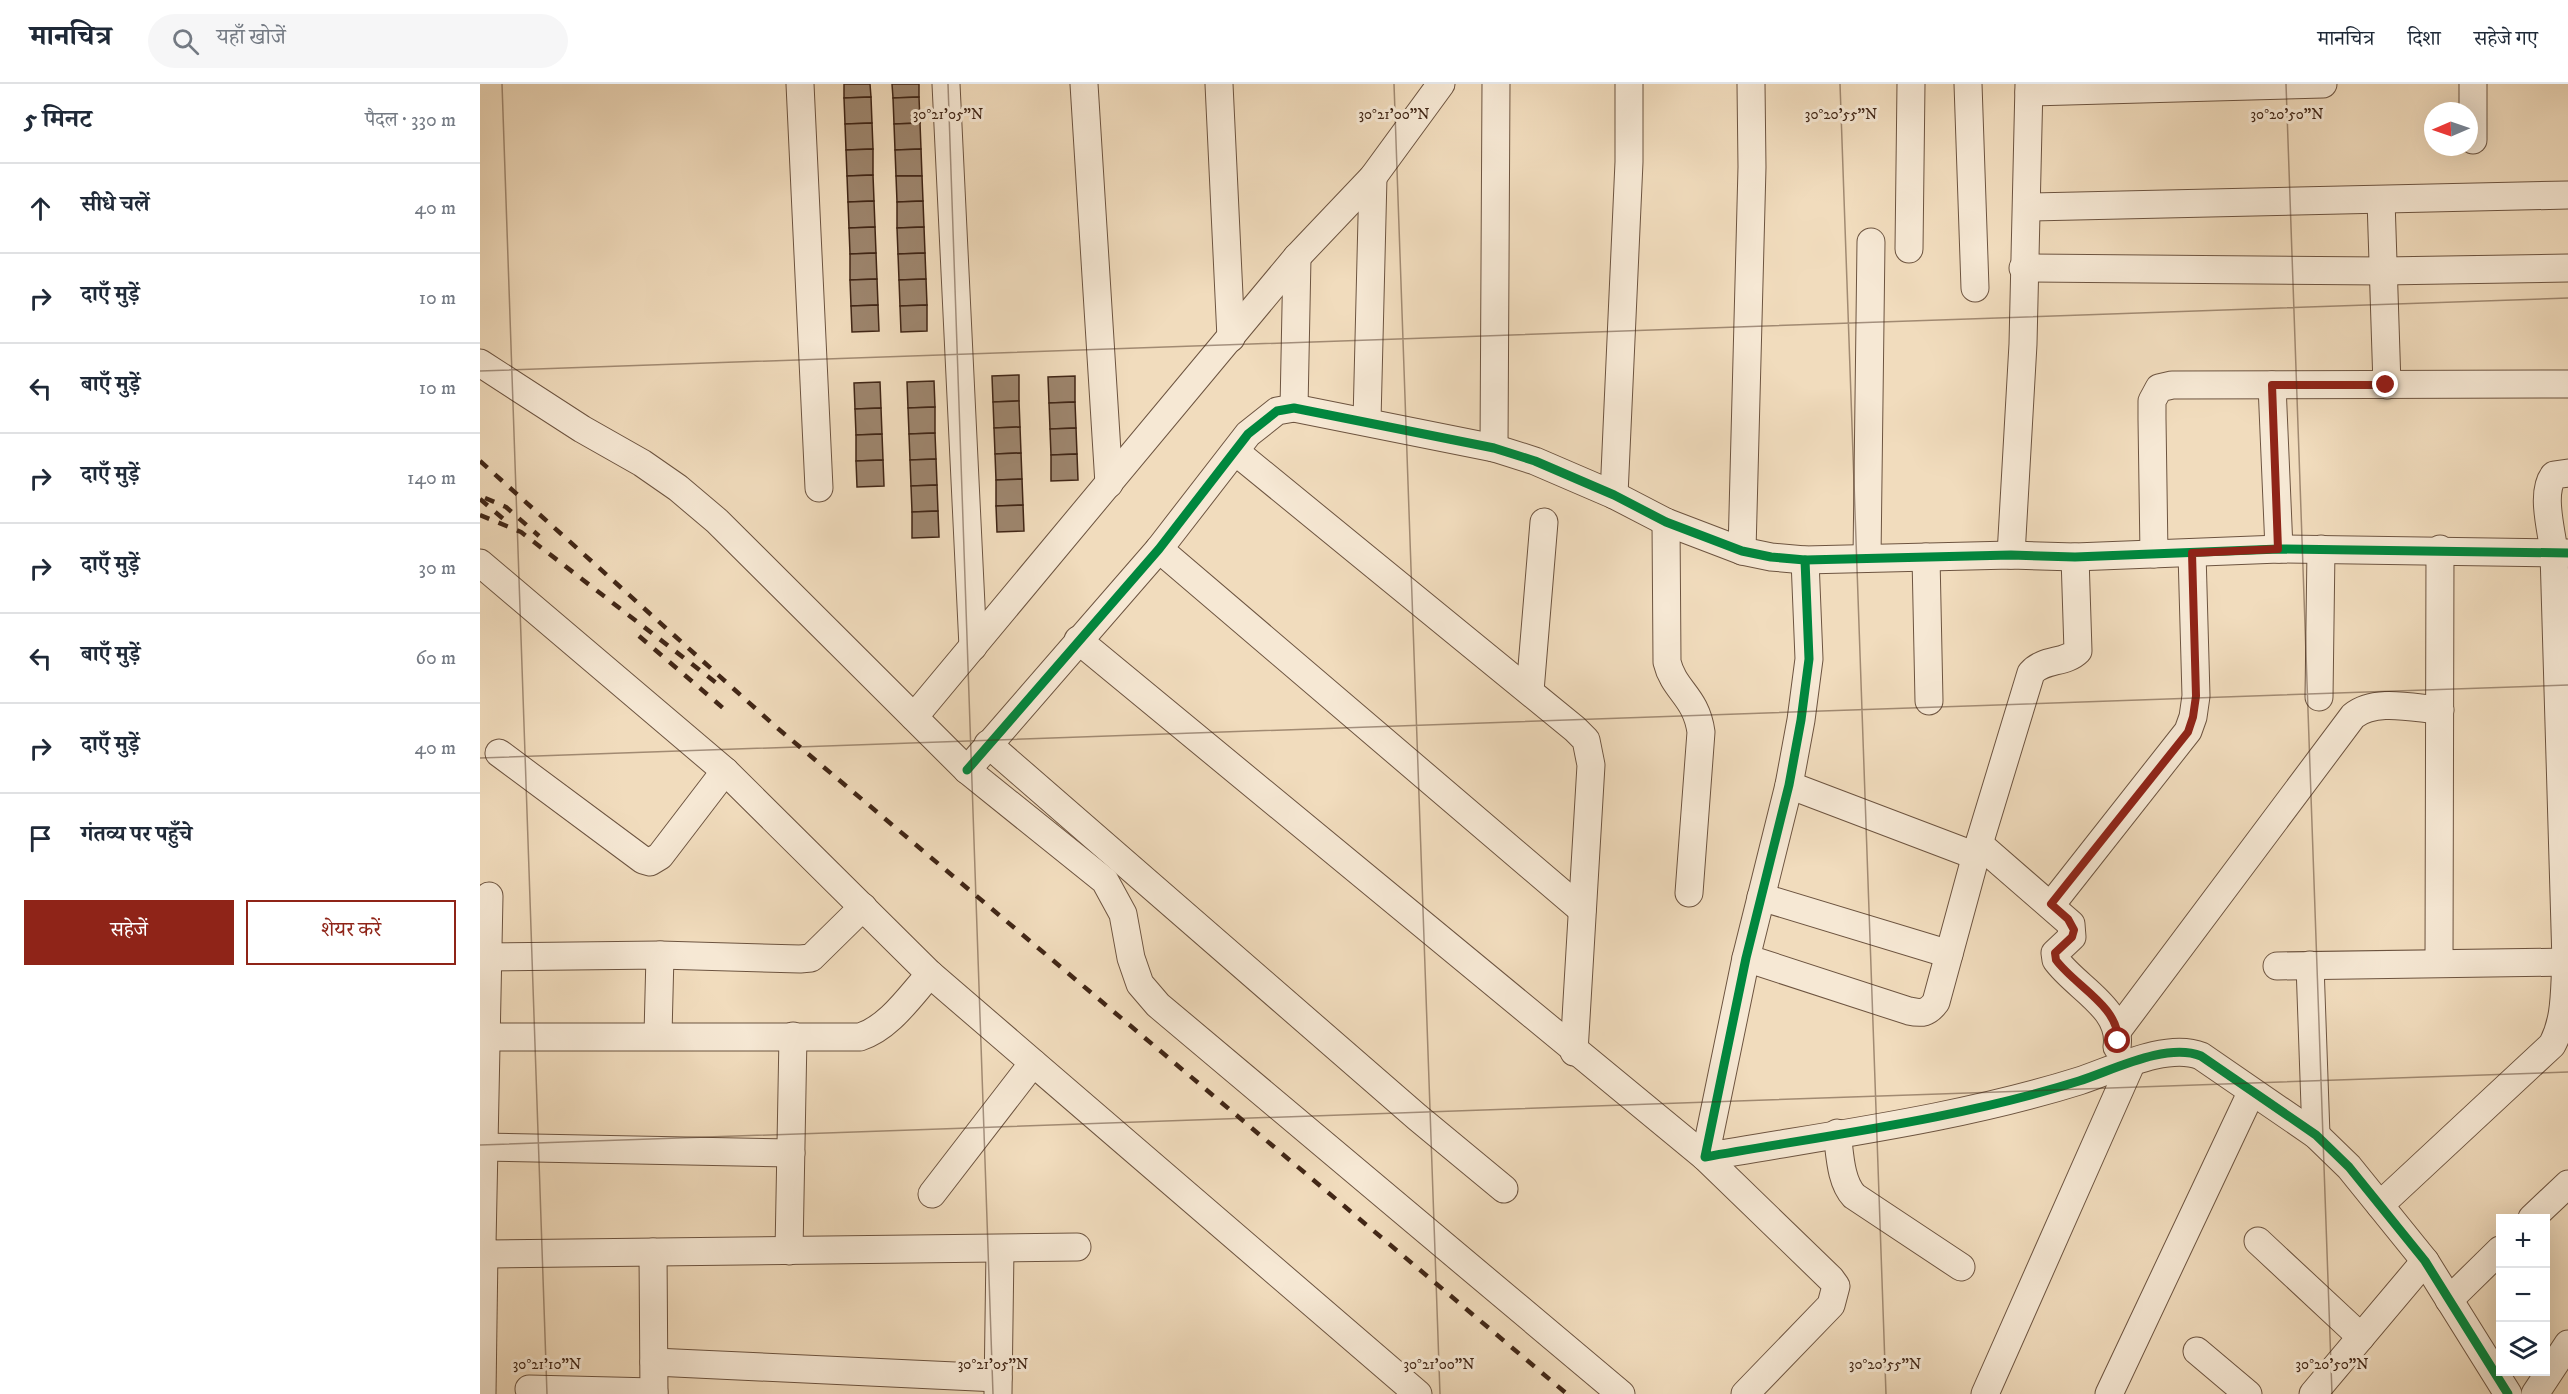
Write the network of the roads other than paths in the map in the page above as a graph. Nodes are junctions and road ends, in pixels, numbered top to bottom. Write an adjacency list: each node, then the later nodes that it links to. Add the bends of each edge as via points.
1 (800, 84): 37 (street)
2 (946, 84): 56 (street)
3 (1084, 84): 36 (street)
4 (1219, 84): 26 (street)
5 (1440, 84): 15 (street)
6 (1496, 84): 33 (street)
7 (1629, 84): 38 (street)
8 (1751, 84): 45 (street)
9 (1911, 84): 20 (street)
10 (1968, 84): 25 (street)
11 (2323, 84): 13 (street)
12 (2473, 84): 14 (street)
13 (2029, 88): 18 (street)
14 (2473, 102)
15 (1373, 177): 21 (street); 32 (street)
16 (2568, 195): 17 (street)
17 (2381, 200): 18 (street); 24 (street)
18 (2028, 207): 22 (street)
19 (1871, 242): 52 (street)
20 (1909, 249)
21 (1297, 257): 26 (street); 31 (street)
22 (2023, 268): 24 (street); 49 (street, via 2023,344)
23 (2568, 268): 24 (street)
24 (2383, 270): 30 (street)
25 (1976, 288)
26 (1231, 338): 36 (street)
27 (480, 363): 61 (street, via 678,488)
28 (2568, 384): 30 (street)
29 (2272, 385): 30 (street); 42 (street); 48 (street, via 2159,388 2152,401)
30 (2386, 385)
31 (1294, 408): 32 (street); 34 (street, via 1276,411 1258,423)
32 (1368, 421): 33 (street)
33 (1494, 448): 38 (street)
34 (1236, 452): 41 (street); 57 (street)
35 (2568, 473): 47 (street, via 2554,475 2547,492)
36 (1109, 484): 56 (street)
37 (819, 488)
38 (1614, 495): 40 (street)
39 (1544, 522): 57 (street)
40 (1666, 522): 45 (street); 68 (street, via 1667,662 1670,675 1699,717 1701,732)
41 (1159, 549): 55 (street); 73 (street)
42 (2278, 549): 43 (street); 46 (street)
43 (2321, 549): 44 (street); 58 (street)
44 (2440, 549): 47 (street); 60 (street)
45 (1742, 551): 53 (street)
46 (2192, 553): 48 (street); 71 (street, via 2196,696 2188,732)
47 (2561, 553): 79 (street)
48 (2154, 554): 51 (street)
49 (2011, 555): 50 (street); 51 (street)
50 (1926, 557): 52 (street); 59 (street)
51 (2074, 557): 67 (street, via 2078,651 2074,656 2041,664 2031,673)
52 (1867, 558): 53 (street)
53 (1805, 560): 66 (street, via 1809,659)
54 (480, 563): 65 (street)
55 (1078, 640): 62 (street); 87 (street)
56 (973, 647): 61 (street)
57 (1530, 691): 73 (street, via 1586,740 1590,752)
58 (2319, 697)
59 (1929, 701)
60 (2440, 710): 78 (street); 83 (street, via 2379,706 2363,708 2354,716)
61 (914, 717): 64 (street)
62 (988, 744): 64 (street); 97 (street)
63 (499, 753): 65 (street, via 650,862 660,856)
64 (968, 770): 122 (street, via 1105,881 1123,914 1140,984 1158,1005)
65 (725, 771): 72 (street)
66 (1789, 785): 67 (street); 70 (street)
67 (1977, 850): 71 (street); 75 (street)
68 (1689, 893)
69 (489, 896): 76 (street)
70 (1761, 897): 75 (street); 77 (street)
71 (2051, 904): 83 (street, via 2074,930 2055,953 2056,960 2111,1015)
72 (863, 907): 74 (street, via 811,958); 82 (street)
73 (1582, 910): 87 (street)
74 (660, 954): 76 (street); 84 (street)
75 (1949, 954): 77 (street, via 1936,1002 1931,1010 1921,1014)
76 (483, 957): 86 (street)
77 (1746, 958): 95 (street)
78 (2439, 962): 79 (street); 80 (street)
79 (2567, 962): 99 (street, via 2563,1016 2552,1045)
80 (2310, 965): 81 (street); 92 (street)
81 (2277, 966)
82 (930, 974): 85 (street, via 872,1033 847,1038); 88 (street)
83 (2118, 1030): 89 (street)
84 (658, 1035): 85 (street); 86 (street)
85 (793, 1036): 94 (street)
86 (482, 1037): 93 (street)
87 (1574, 1052): 95 (street)
88 (1033, 1063): 98 (street); 121 (street)
89 (2123, 1066): 90 (street, via 2187,1050); 91 (street, via 1980,1107); 124 (street)
90 (2251, 1093): 92 (street); 125 (street)
91 (1837, 1133): 95 (street); 109 (street, via 1848,1190)
92 (2316, 1135): 99 (street, via 2349,1167)
93 (481, 1147): 94 (street); 104 (street)
94 (791, 1153): 105 (street)
95 (1705, 1157): 123 (street, via 1836,1286 1831,1305)
96 (2568, 1184): 100 (street)
97 (1504, 1189)
98 (932, 1194)
99 (2379, 1205): 108 (street)
100 (2536, 1214)
101 (2258, 1241): 112 (street)
102 (1077, 1247): 103 (street)
103 (1000, 1249): 105 (street); 116 (street)
104 (484, 1250): 106 (street, via 495,1254); 111 (street)
105 (789, 1251): 106 (street)
106 (653, 1252): 115 (street)
107 (2496, 1254): 110 (street)
108 (2426, 1261): 110 (street); 112 (street)
109 (1960, 1267)
110 (2449, 1300): 118 (street)
111 (482, 1307): 120 (street)
112 (2361, 1337): 127 (street)
113 (2568, 1344): 128 (street)
114 (2197, 1351): 126 (street)
115 (654, 1362): 116 (street); 119 (street)
116 (998, 1386)
117 (529, 1389): 119 (street)
118 (2497, 1389)
119 (654, 1393)
120 (483, 1394)
121 (1417, 1394)
122 (1621, 1394)
123 (1744, 1394)
124 (1985, 1394)
125 (2109, 1394)
126 (2248, 1394)
127 (2313, 1394)
128 (2535, 1394)

